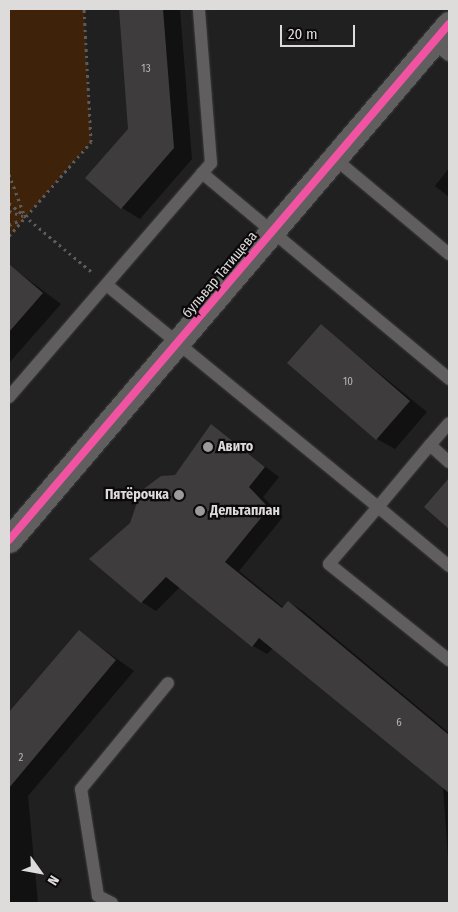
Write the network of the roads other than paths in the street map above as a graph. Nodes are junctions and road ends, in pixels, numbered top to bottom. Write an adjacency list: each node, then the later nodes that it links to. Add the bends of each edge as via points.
1 (199, 9): 4 (lane, via 211,163)
2 (444, 41): 3 (street, бульвар Татищева)
3 (334, 158): 5 (street, бульвар Татищева); 6 (lane)
4 (202, 173): 5 (lane); 7 (lane)
5 (272, 232): 8 (street, бульвар Татищева); 9 (lane)
6 (449, 254)
7 (108, 286): 8 (lane); 10 (lane)
8 (179, 343): 14 (lane); 15 (street, бульвар Татищева)
9 (449, 379)
10 (9, 397)
11 (449, 422): 12 (lane)
12 (430, 445): 13 (lane); 14 (lane)
13 (449, 462)
14 (378, 507): 16 (lane); 17 (lane, via 329,564)
15 (9, 540)
16 (449, 566)
17 (449, 660)
18 (168, 683): 19 (lane, via 81,790 98,896)
19 (112, 903)

